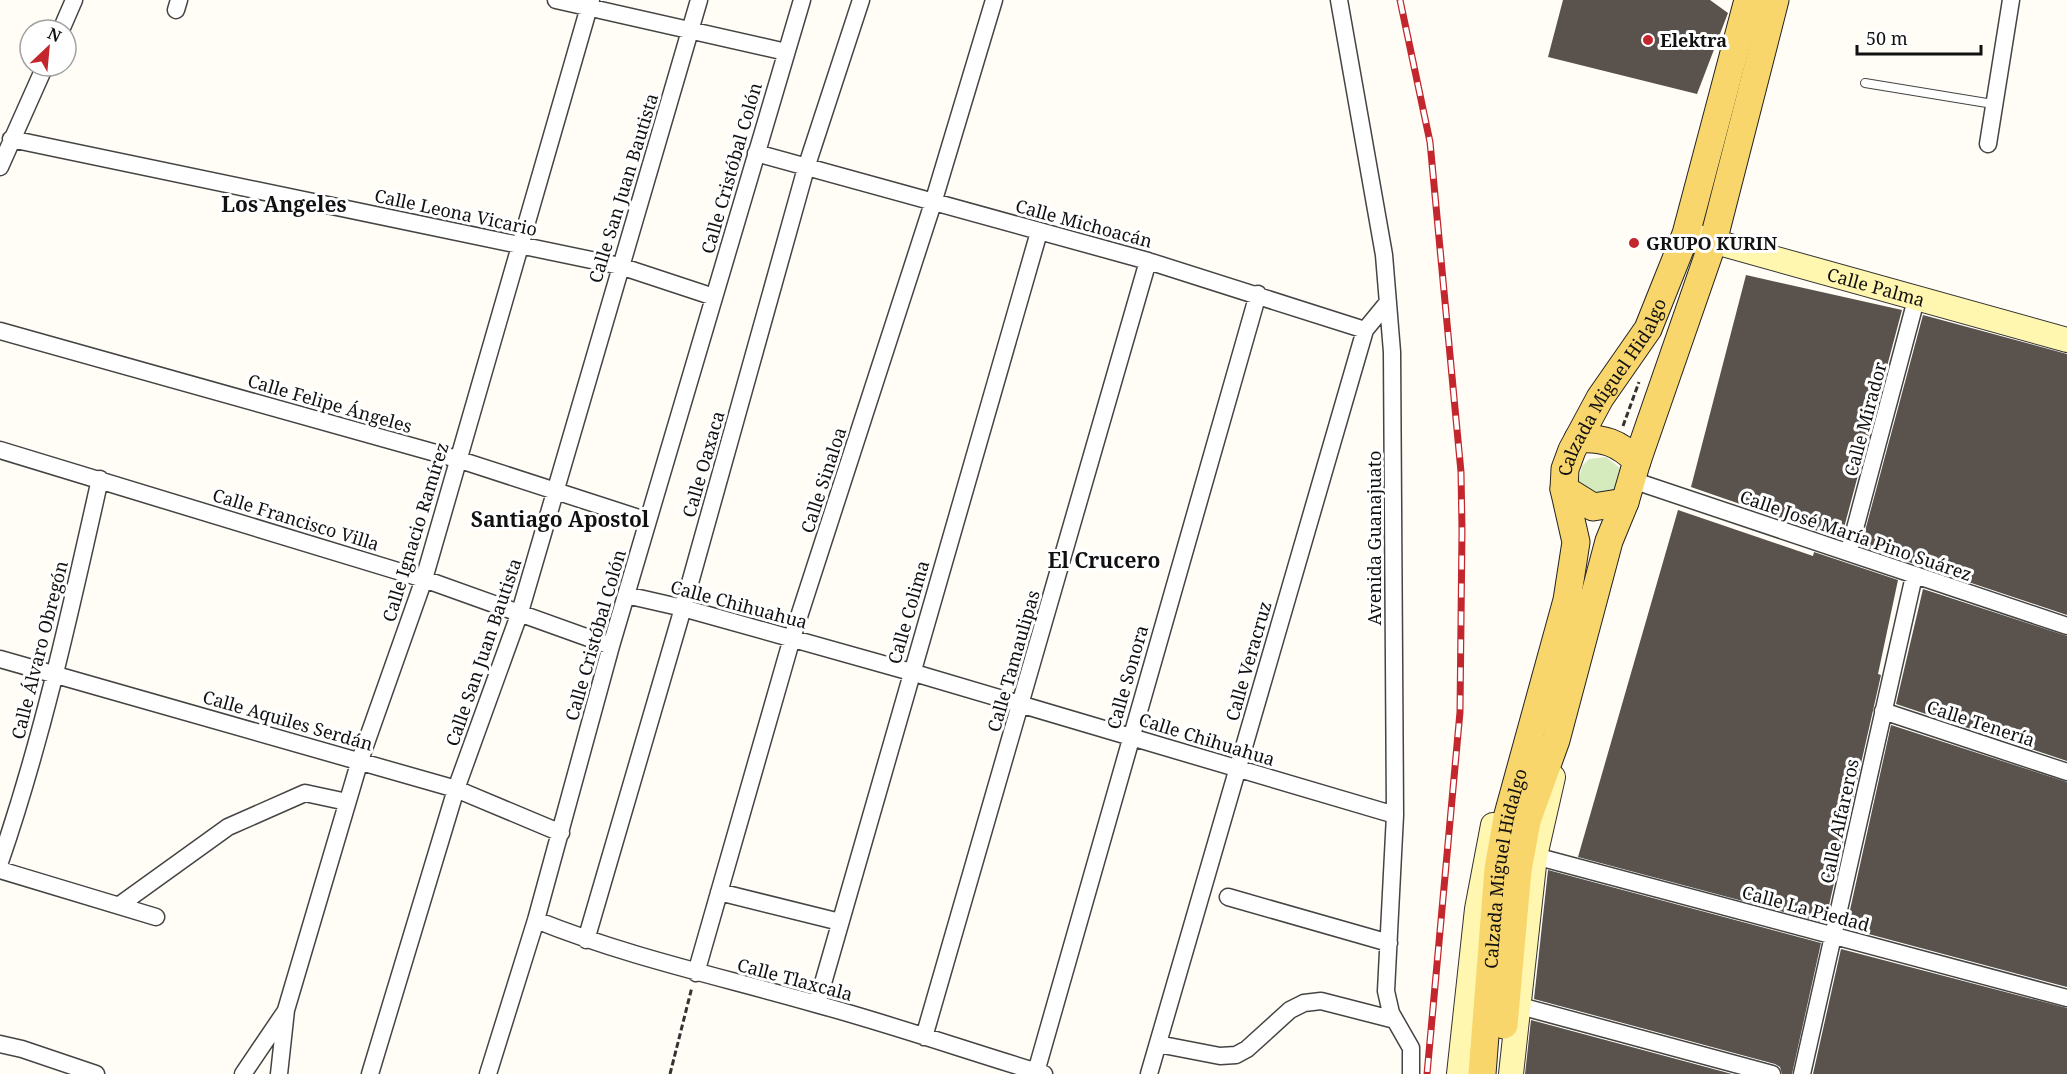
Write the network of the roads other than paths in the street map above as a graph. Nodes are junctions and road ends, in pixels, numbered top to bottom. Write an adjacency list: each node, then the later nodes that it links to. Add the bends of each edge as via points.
1 (74, 0): 11 (street)
2 (556, 0): 9 (street)
3 (699, 0): 12 (street, Calle San Juan Bautista)
4 (802, 0): 13 (street, Calle Cristóbal Colón)
5 (861, 0): 21 (street, Calle Oaxaca)
6 (994, 0): 22 (street, Calle Sinaloa)
7 (1339, 0): 32 (street, Avenida Guanajuato, via 1384,255)
8 (2011, 0): 16 (street)
9 (590, 3): 12 (street); 26 (street, Calle Ignacio Ramírez)
10 (1761, 3): 24 (main road, Calzada Miguel Hidalgo); 25 (main road, Calzada Miguel Hidalgo)
11 (66, 18)
12 (691, 30): 13 (street); 28 (street, Calle San Juan Bautista)
13 (786, 52): 19 (street, Calle Cristóbal Colón)
14 (39, 78): 17 (street)
15 (1865, 83): 16 (lane)
16 (1993, 104): 18 (street)
17 (11, 139): 20 (street); 26 (street, Calle Leona Vicario)
18 (1988, 144)
19 (756, 153): 21 (street, Calle Michoacán); 31 (street, Calle Cristóbal Colón)
20 (0, 167)
21 (806, 168): 22 (street, Calle Michoacán); 48 (street, Calle Oaxaca)
22 (933, 203): 23 (street, Calle Michoacán); 51 (street, Calle Sinaloa)
23 (1039, 232): 27 (street, Calle Michoacán); 55 (street, Calle Colima)
24 (1686, 234): 25 (street, Calle Palma); 36 (main road, Calzada Miguel Hidalgo, via 1648,329 1600,398)
25 (1713, 242): 30 (street, Calle Palma); 40 (main road, Calzada Miguel Hidalgo)
26 (519, 245): 28 (street, Calle Leona Vicario); 38 (street, Calle Ignacio Ramírez)
27 (1148, 261): 29 (street, Calle Michoacán); 57 (street, Calle Tamaulipas)
28 (620, 266): 31 (street, Calle Leona Vicario); 42 (street, Calle San Juan Bautista)
29 (1258, 294): 33 (street, Calle Michoacán); 59 (street, Calle Sonora)
30 (1917, 296): 35 (street, Calle Palma); 44 (street, Calle Mirador)
31 (714, 297): 43 (street, Calle Cristóbal Colón)
32 (1388, 302): 33 (street); 66 (street, Avenida Guanajuato, via 1392,352)
33 (1365, 330): 62 (street, Calle Veracruz)
34 (0, 331): 38 (street, Calle Felipe Ángeles)
35 (2067, 340)
36 (1578, 439): 40 (main road, via 1611,441 1625,449); 41 (main road, Calzada Miguel Hidalgo, via 1566,469)
37 (0, 450): 39 (street, Calle Francisco Villa)
38 (457, 459): 42 (street, Calle Felipe Ángeles); 46 (street, Calle Ignacio Ramírez)
39 (100, 479): 46 (street, Calle Francisco Villa); 56 (street, Calle Álvaro Obregón)
40 (1631, 481): 41 (main road, via 1593,507); 44 (street, Calle José María Pino Suárez); 60 (main road, Calzada Miguel Hidalgo, via 1609,541)
41 (1564, 489): 54 (main road, Calzada Miguel Hidalgo, via 1575,542 1567,600)
42 (555, 492): 43 (street, Calle Felipe Ángeles); 49 (street, Calle San Juan Bautista)
43 (648, 521): 47 (street, Calle Cristóbal Colón)
44 (1849, 551): 45 (street, Calle José María Pino Suárez)
45 (1914, 576): 50 (street, Calle José María Pino Suárez); 58 (street, Calle Alfareros)
46 (424, 579): 49 (street, Calle Francisco Villa); 61 (street, Calle Ignacio Ramírez)
47 (626, 595): 48 (street, Calle Chihuahua); 52 (street, Calle Cristóbal Colón)
48 (683, 608): 51 (street, Calle Chihuahua); 78 (street, Calle Oaxaca)
49 (520, 612): 52 (street, Calle Francisco Villa); 64 (street, Calle San Juan Bautista)
50 (2067, 626)
51 (792, 638): 55 (street, Calle Chihuahua); 71 (street, Calle Sinaloa)
52 (611, 645): 67 (street, Calle Cristóbal Colón)
53 (0, 659): 56 (street, Calle Aquiles Serdán)
54 (1547, 670): 86 (main road, Calzada Miguel Hidalgo, via 1498,869); 98 (street, via 1492,826 1477,909)
55 (911, 672): 57 (street, Calle Chihuahua); 76 (street, Calle Colima)
56 (55, 675): 61 (street, Calle Aquiles Serdán); 69 (street, Calle Álvaro Obregón, via 22,798)
57 (1021, 705): 59 (street, Calle Chihuahua); 87 (street, Calle Tamaulipas)
58 (1883, 711): 63 (street, Calle Tenería); 77 (street, Calle Alfareros)
59 (1131, 736): 62 (street, Calle Chihuahua); 90 (street, Calle Sonora)
60 (1556, 740): 68 (street, Calzada Miguel Hidalgo, via 1556,764); 86 (main road, Calzada Miguel Hidalgo, via 1527,821)
61 (360, 760): 64 (street, Calle Aquiles Serdán); 65 (street, Calle Ignacio Ramírez)
62 (1236, 769): 66 (street, Calle Chihuahua); 89 (street, Calle Veracruz)
63 (2067, 772)
64 (456, 789): 67 (street, Calle Aquiles Serdán); 94 (street, Calle San Juan Bautista)
65 (348, 802): 73 (street, via 305,793 228,827); 84 (street, Calle Ignacio Ramírez)
66 (1395, 815): 79 (street, Avenida Guanajuato)
67 (561, 833): 75 (street, Calle Cristóbal Colón)
68 (1535, 856): 77 (street, Calle La Piedad); 83 (street, Calzada Miguel Hidalgo)
69 (0, 862)
70 (0, 870): 73 (street)
71 (719, 892): 76 (street); 80 (street, Calle Sinaloa)
72 (1228, 897): 79 (street)
73 (121, 904): 74 (street)
74 (156, 917)
75 (536, 920): 78 (street, Calle Tlaxcala); 95 (street, Calle Cristóbal Colón)
76 (840, 922): 82 (street, Calle Colima)
77 (1834, 936): 81 (street, Calle La Piedad); 103 (street, Calle Alfareros)
78 (586, 940): 80 (street, Calle Tlaxcala)
79 (1389, 943): 85 (street, Avenida Guanajuato, via 1386,991)
80 (696, 973): 82 (street, Calle Tlaxcala)
81 (2067, 998)
82 (817, 1004): 87 (street, Calle Tlaxcala)
83 (1520, 1006): 101 (street, Calzada Miguel Hidalgo); 102 (street)
84 (286, 1010): 92 (street); 93 (street, Calle Ignacio Ramírez)
85 (1395, 1020): 89 (street, via 1321,1001 1290,1010 1236,1055 1220,1056); 97 (street, Avenida Guanajuato, via 1411,1048)
86 (1494, 1030): 99 (main road); 100 (main road)
87 (924, 1037): 90 (street, Calle Tlaxcala)
88 (0, 1044): 91 (street)
89 (1158, 1044): 96 (street, Calle Veracruz)
90 (1040, 1073)
91 (96, 1074)
92 (243, 1074)
93 (279, 1074)
94 (370, 1074)
95 (488, 1074)
96 (1149, 1074)
97 (1411, 1074)
98 (1459, 1074)
99 (1482, 1074)
100 (1500, 1074)
101 (1511, 1074)
102 (1772, 1074)
103 (1802, 1074)

